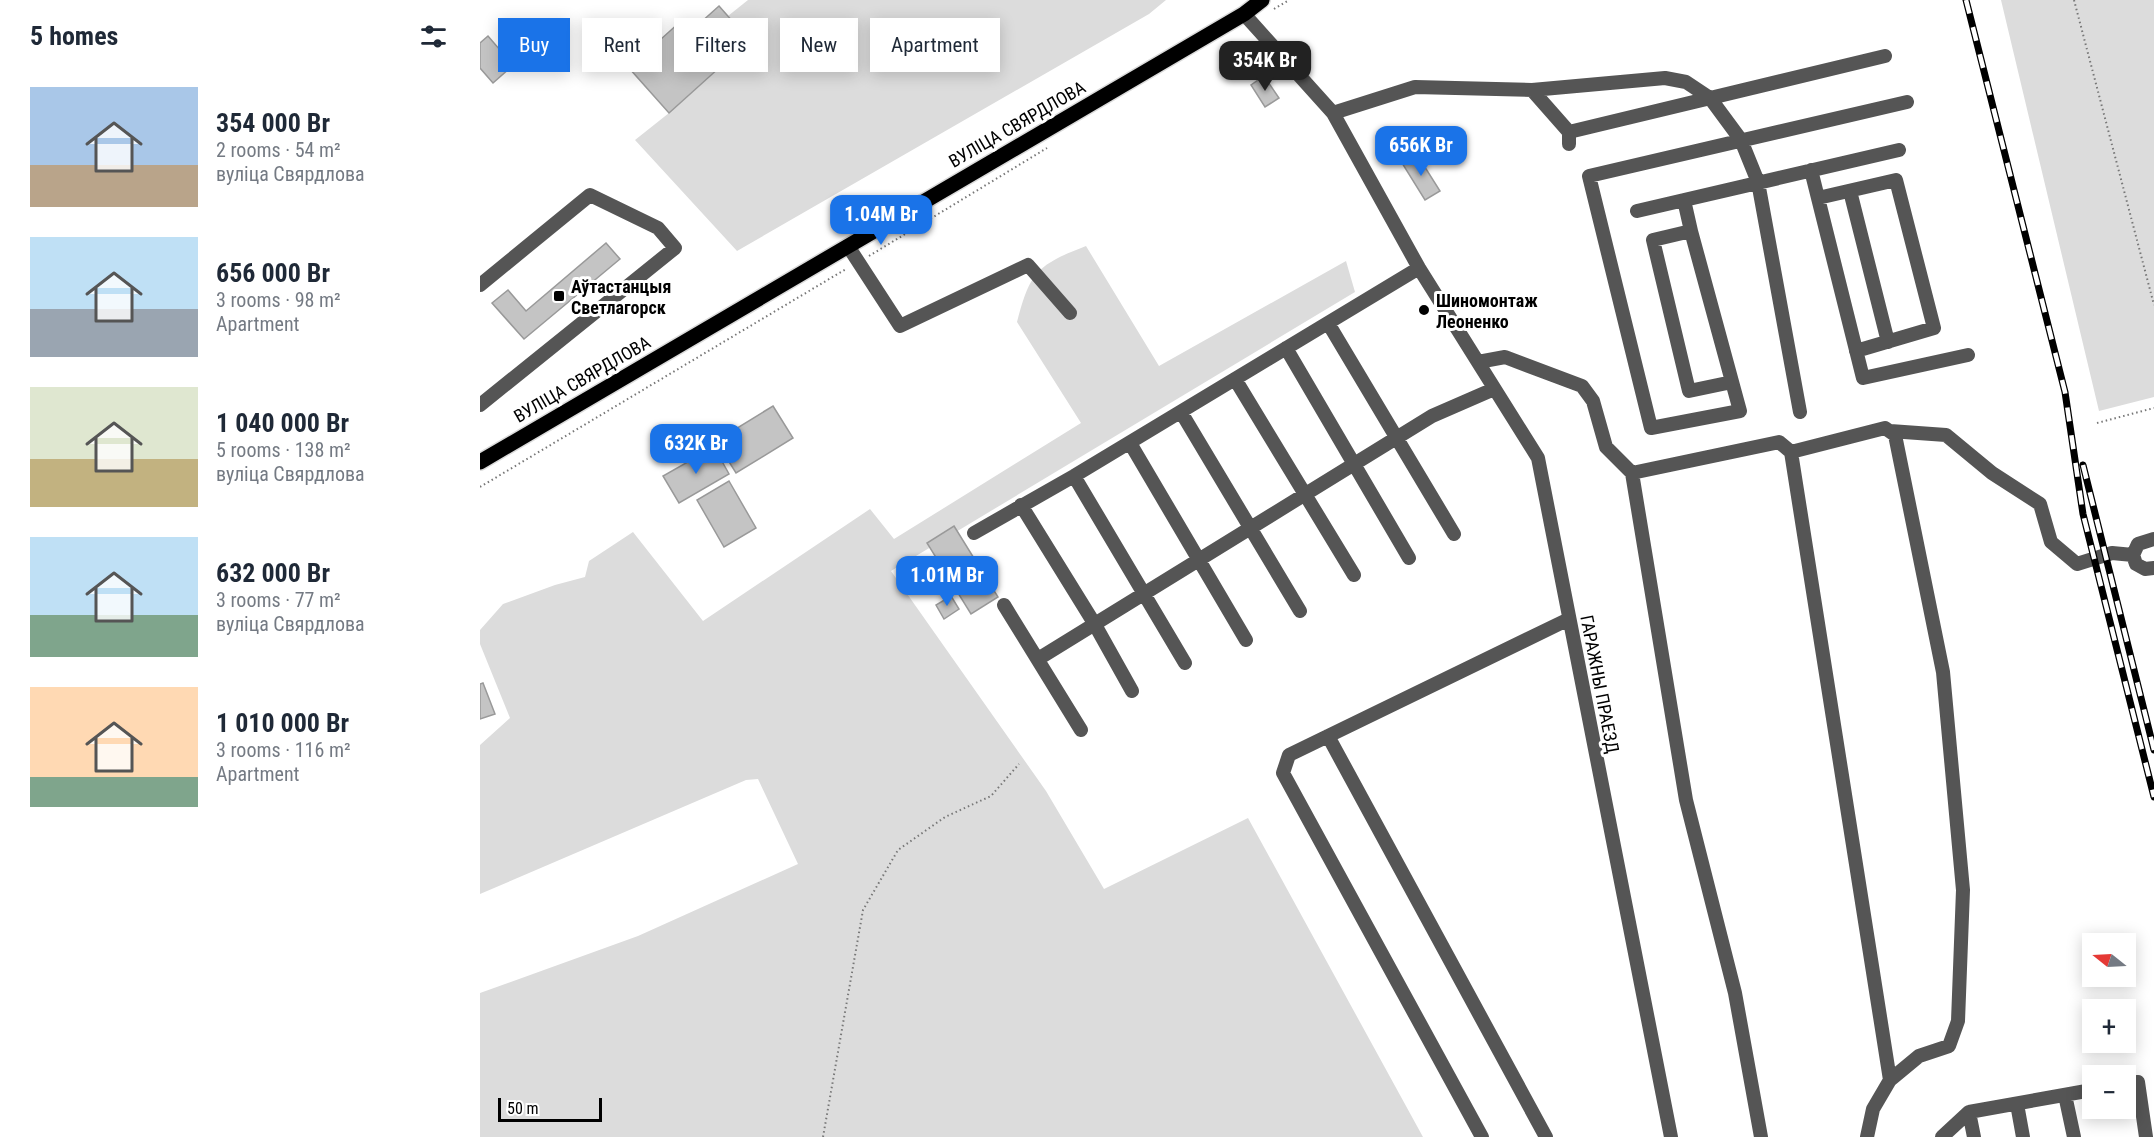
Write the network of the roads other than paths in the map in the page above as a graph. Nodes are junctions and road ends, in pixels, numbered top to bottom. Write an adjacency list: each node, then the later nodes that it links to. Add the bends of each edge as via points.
1 (1262, 0): 2 (main road, ВУЛІЦА СВЯРДЛОВА)
2 (1248, 19): 7 (street, ГАРАЖНЫ ПРАЕЗД); 17 (main road, ВУЛІЦА СВЯРДЛОВА)
3 (1886, 56): 5 (street)
4 (1532, 90): 5 (street, via 1665,78 1686,82); 5 (street, via 1569,138); 7 (street, via 1415,87)
5 (1710, 98): 8 (street)
6 (1907, 102): 8 (street)
7 (1333, 113): 18 (street, ГАРАЖНЫ ПРАЕЗД)
8 (1741, 141): 11 (street); 28 (street, via 1589,176 1651,428 1740,411)
9 (1899, 150): 10 (street)
10 (1811, 170): 11 (street); 13 (street)
11 (1758, 182): 14 (street); 32 (street)
12 (1850, 191): 13 (street); 22 (street); 22 (street, via 1896,180 1934,328)
13 (1818, 198): 24 (street)
14 (1684, 200): 15 (street); 16 (street)
15 (1637, 211)
16 (1691, 231): 28 (street); 28 (street, via 1653,240 1689,391)
17 (848, 246): 20 (street, via 900,326 1028,265); 37 (main road, ВУЛІЦА СВЯРДЛОВА)
18 (1419, 268): 21 (street); 26 (street, ГАРАЖНЫ ПРАЕЗД)
19 (480, 285): 30 (street, via 590,195 658,228 675,248)
20 (1070, 313)
21 (1328, 323): 23 (street); 34 (street)
22 (1888, 342): 24 (street)
23 (1286, 348): 27 (street); 38 (street)
24 (1856, 351): 25 (street, via 1863,378)
25 (1968, 355)
26 (1478, 362): 29 (street, ГАРАЖНЫ ПРАЕЗД); 39 (street, via 1505,357 1582,386 1593,401 1606,447)
27 (1235, 379): 31 (street); 41 (street)
28 (1732, 382)
29 (1494, 389): 34 (street, via 1432,416); 55 (street, ГАРАЖНЫ ПРАЕЗД, via 1538,458)
30 (480, 405)
31 (1181, 412): 35 (street); 43 (street)
32 (1800, 412)
33 (1890, 431): 36 (street, via 1885,428); 47 (street, via 1946,435 1992,473 2040,504 2051,542 2077,564 2112,552); 63 (street, via 1895,435 1943,672 1963,890 1958,1022 1949,1046 1919,1056)
34 (1396, 438): 38 (street); 45 (street)
35 (1130, 442): 40 (street); 49 (street)
36 (1791, 452): 39 (street, via 1779,442); 63 (street)
37 (480, 462)
38 (1354, 464): 41 (street); 48 (street)
39 (1632, 473): 72 (street, via 1686,800 1735,993)
40 (1074, 476): 42 (street); 52 (street)
41 (1305, 494): 43 (street); 51 (street)
42 (1021, 505): 44 (street); 56 (street)
43 (1250, 527): 49 (street); 54 (street)
44 (974, 533)
45 (1454, 534)
46 (2154, 539): 47 (street, via 2138,544)
47 (2133, 555): 50 (street, via 2136,564)
48 (1409, 558)
49 (1198, 559): 52 (street); 57 (street)
50 (2154, 568)
51 (1354, 575)
52 (1143, 592): 56 (street); 59 (street)
53 (1004, 605): 58 (street)
54 (1300, 612)
55 (1569, 619): 62 (street); 71 (street, ГАРАЖНЫ ПРАЕЗД)
56 (1094, 623): 58 (street); 60 (street)
57 (1246, 640)
58 (1038, 659): 61 (street)
59 (1185, 663)
60 (1132, 691)
61 (1081, 730)
62 (1328, 736): 69 (street, via 1289,755 1282,773); 70 (street)
63 (1890, 1080): 73 (street, via 1873,1109)
64 (2136, 1082): 78 (street)
65 (2082, 1092): 66 (street)
66 (2066, 1095): 67 (street); 77 (street)
67 (2017, 1104): 68 (street); 76 (street)
68 (1969, 1112): 74 (street); 75 (street)
69 (1482, 1137)
70 (1546, 1137)
71 (1671, 1137)
72 (1761, 1137)
73 (1867, 1137)
74 (1942, 1137)
75 (1974, 1137)
76 (2023, 1137)
77 (2074, 1137)
78 (2146, 1137)

